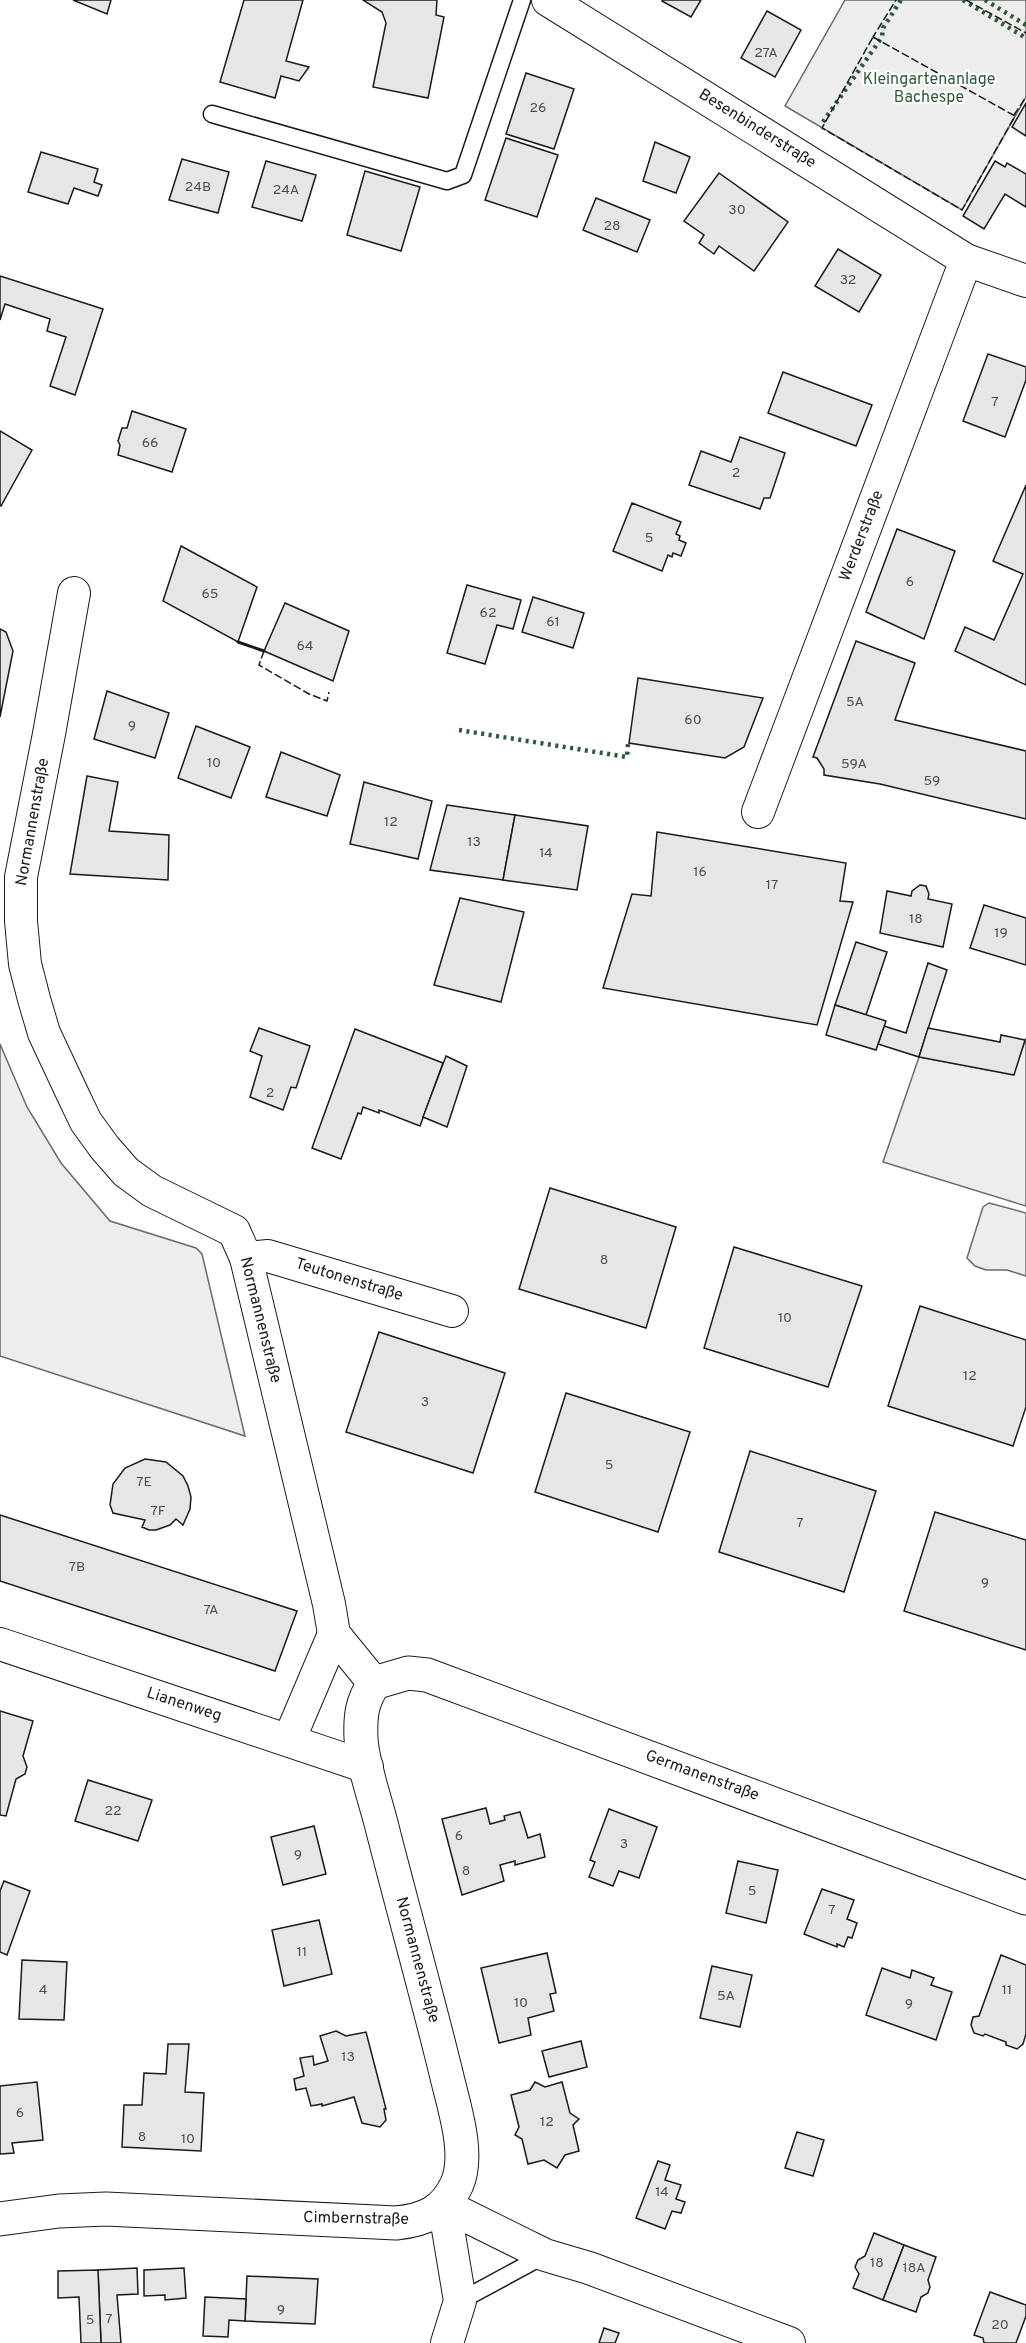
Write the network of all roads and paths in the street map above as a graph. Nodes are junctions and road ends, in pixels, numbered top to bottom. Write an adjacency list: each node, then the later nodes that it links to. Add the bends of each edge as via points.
1 (522, 0): 3 (lane, via 463,175 447,181)
2 (548, 0): 4 (street, Besenbinderstraße)
3 (212, 114)
4 (966, 260): 5 (street, Besenbinderstraße); 7 (street, Werderstraße)
5 (1026, 281)
6 (74, 593): 8 (street, Normannenstraße, via 21,877 25,964 34,999 44,1033 74,1097 105,1148 126,1172 152,1191 234,1231)
7 (758, 812)
8 (246, 1258): 9 (street, Teutonenstraße, via 268,1256); 10 (street, Normannenstraße)
9 (452, 1311)
10 (334, 1634): 12 (street, Normannenstraße); 13 (street)
11 (0, 1644): 13 (street, Lianenweg)
12 (374, 1683): 14 (street, Normannenstraße, via 364,1699 361,1714 361,1741); 15 (street, Germanenstraße, via 408,1673 427,1675)
13 (289, 1740): 14 (street, Lianenweg)
14 (367, 1767): 16 (street, Normannenstraße, via 460,2130 462,2162 458,2183)
15 (1026, 1898)
16 (444, 2205): 17 (street, Cimbernstraße, via 421,2220 396,2223 106,2209); 18 (street); 19 (street)
17 (0, 2219)
18 (545, 2255): 19 (lane); 21 (street)
19 (460, 2301): 20 (street)
20 (447, 2343)
21 (789, 2343)

